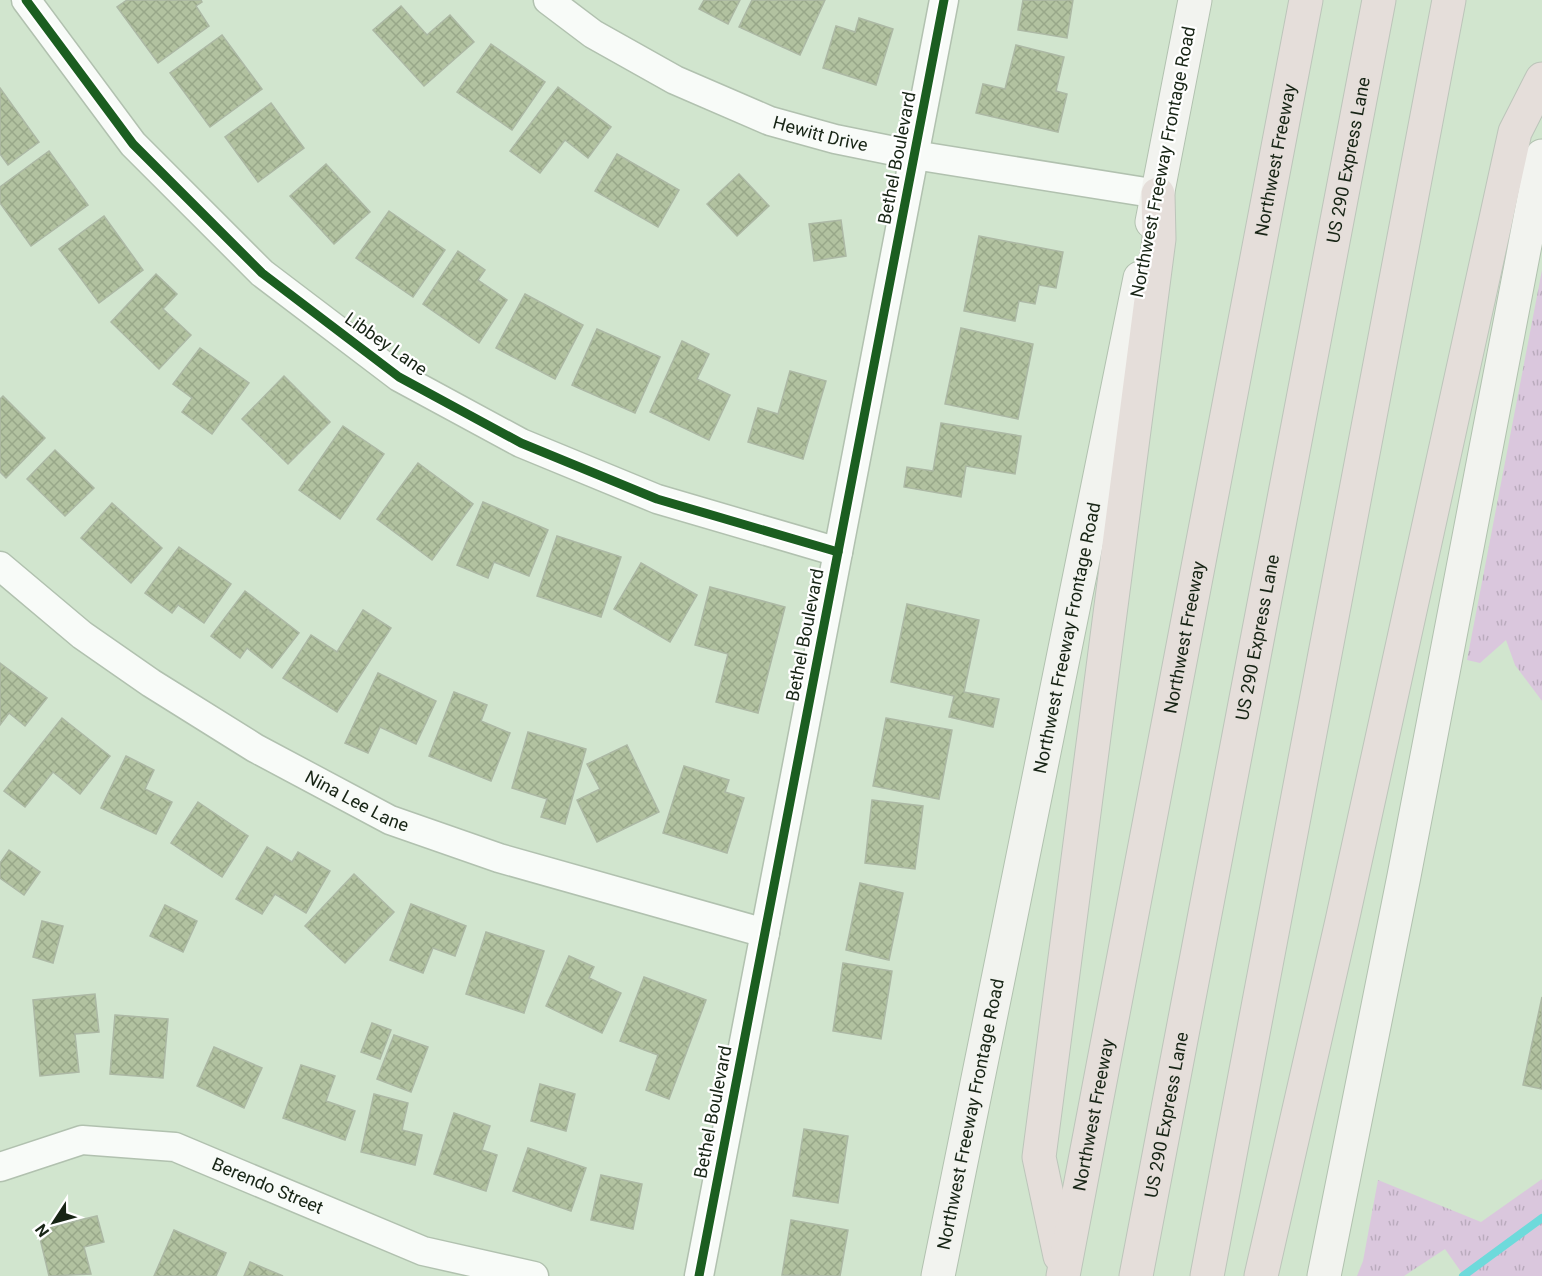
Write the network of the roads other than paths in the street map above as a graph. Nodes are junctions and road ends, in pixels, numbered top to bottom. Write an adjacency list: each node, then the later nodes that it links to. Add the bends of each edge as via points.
1 (26, 0): 12 (street, Libbey Lane, via 133,144 262,273 399,377 521,443 646,495)
2 (548, 0): 9 (street, Hewitt Drive, via 593,34 706,94 770,121)
3 (944, 0): 9 (street, Bethel Boulevard)
4 (1195, 0): 11 (main road, Northwest Freeway Frontage Road)
5 (1306, 0): 16 (highway, Northwest Freeway)
6 (1379, 0): 20 (highway, US 290 Express Lane)
7 (1449, 0): 21 (highway)
8 (1542, 79): 22 (highway, via 1515,132)
9 (914, 156): 11 (street, Hewitt Drive); 12 (street, Bethel Boulevard)
10 (1542, 156): 23 (main road)
11 (1158, 194): 16 (highway, via 1159,239 1039,1157); 19 (main road, Northwest Freeway Frontage Road)
12 (838, 552): 14 (street, Bethel Boulevard)
13 (0, 566): 14 (street, Nina Lee Lane, via 82,635 151,683 255,748 390,820 499,858)
14 (765, 933): 18 (street, Bethel Boulevard)
15 (0, 1167): 17 (street, Berendo Street, via 82,1140 175,1147 423,1251)
16 (1063, 1274)
17 (534, 1276)
18 (699, 1276)
19 (938, 1276)
20 (1136, 1276)
21 (1207, 1276)
22 (1261, 1276)
23 (1324, 1276)

